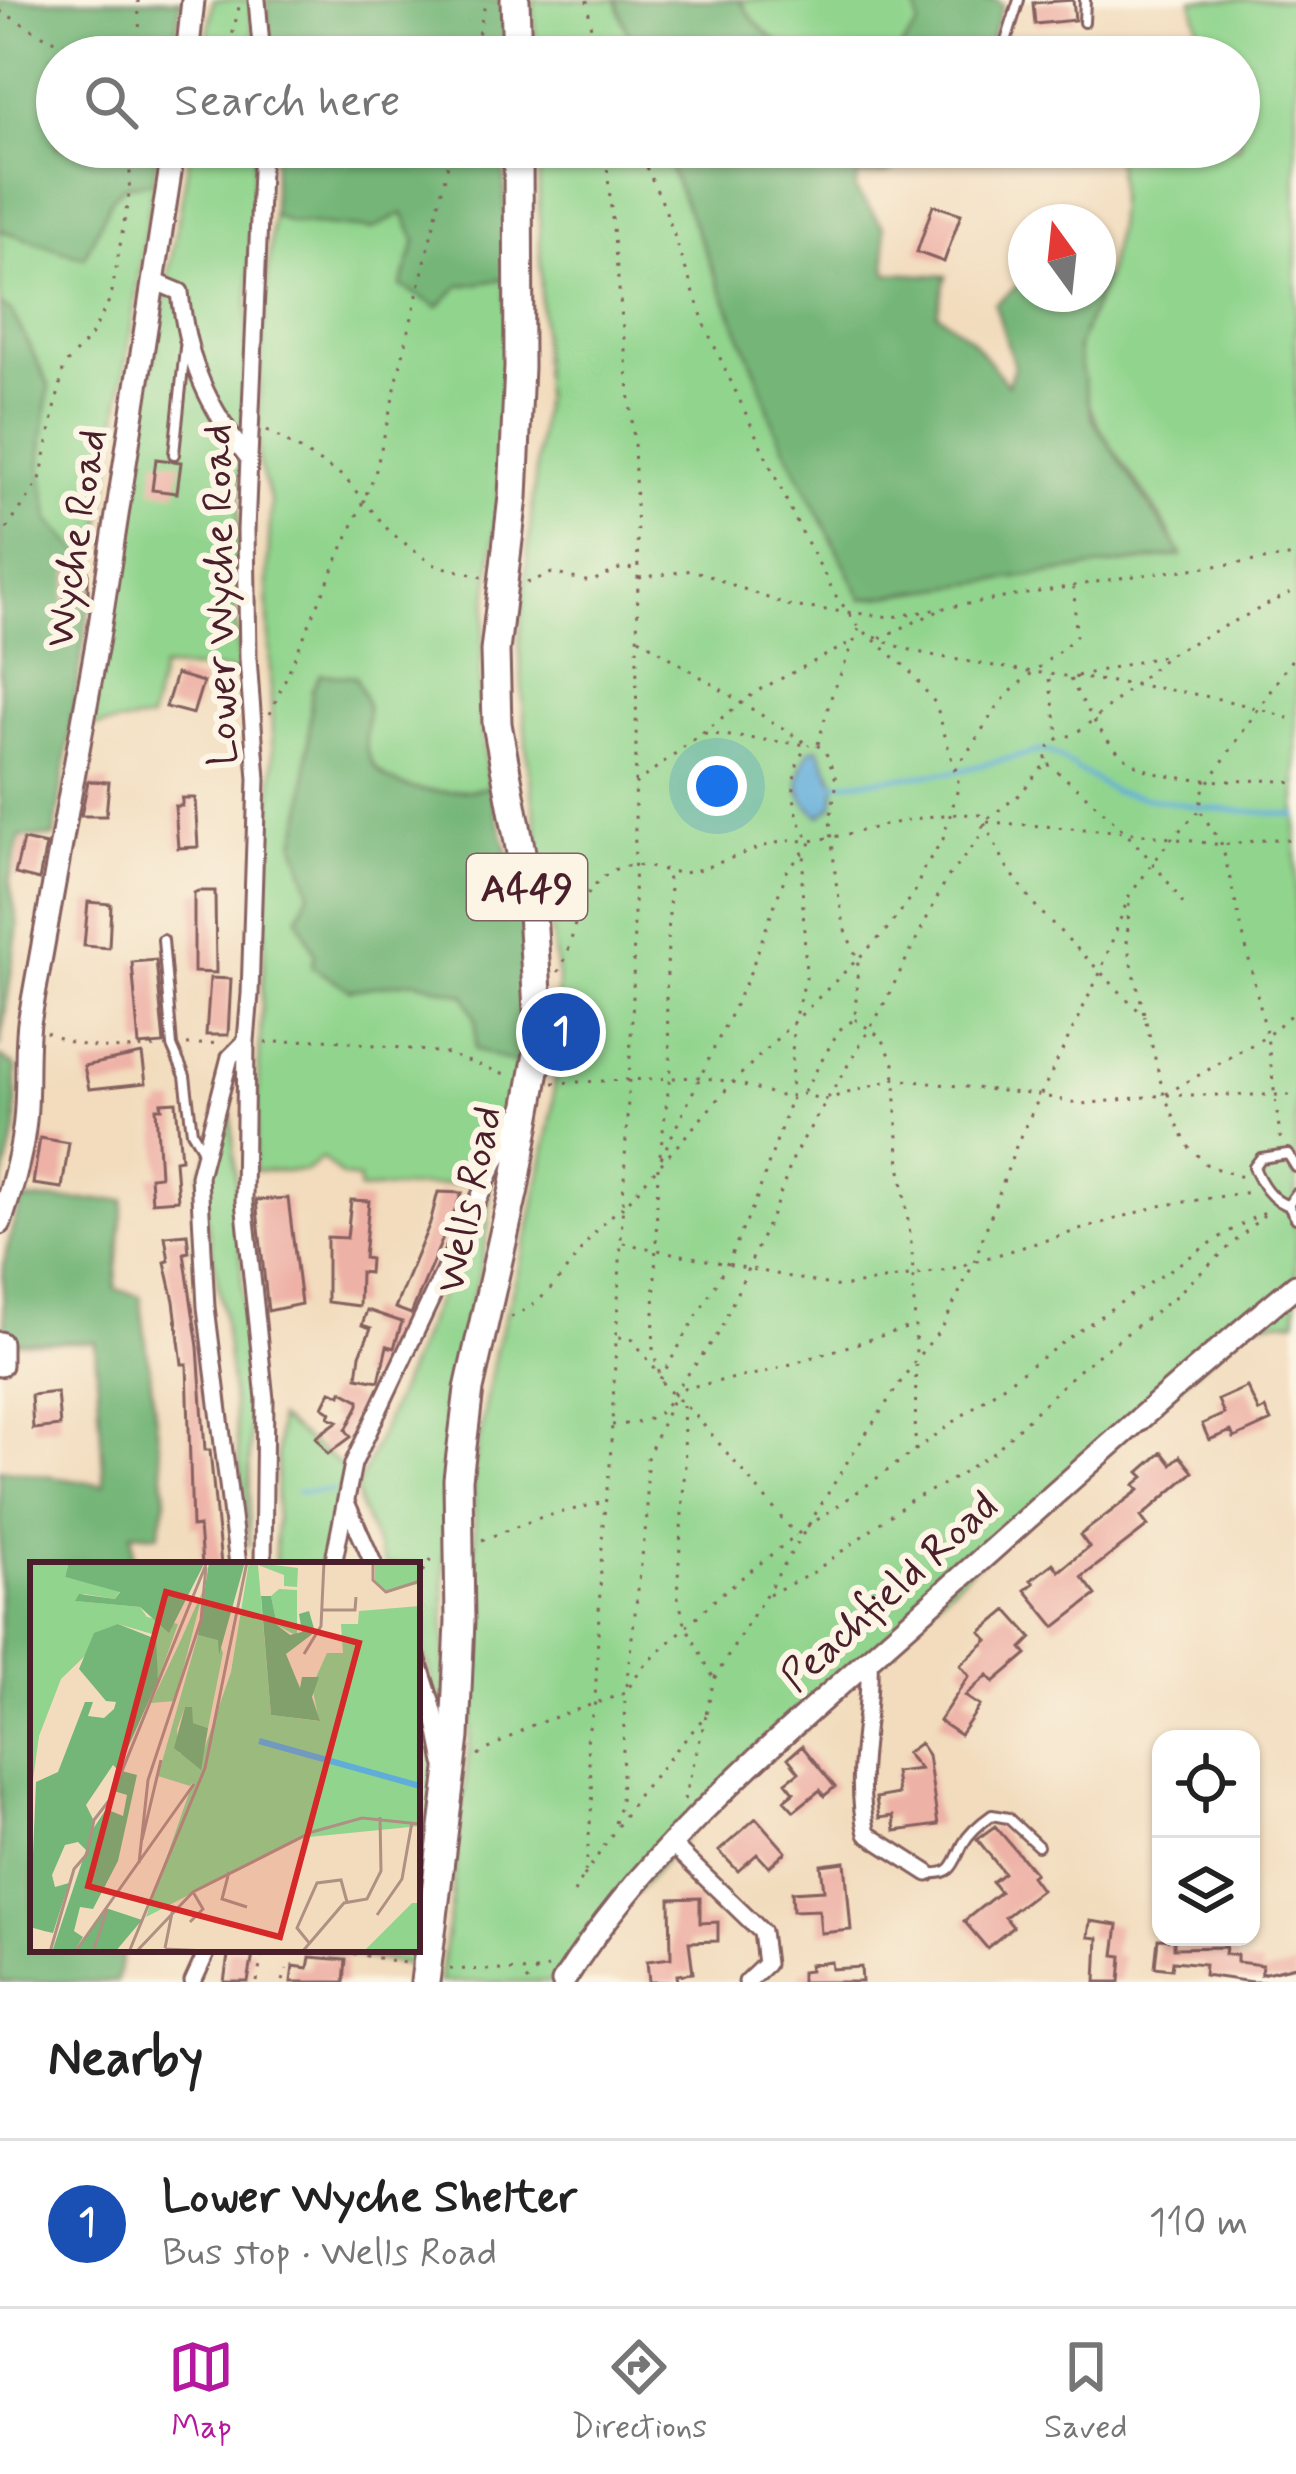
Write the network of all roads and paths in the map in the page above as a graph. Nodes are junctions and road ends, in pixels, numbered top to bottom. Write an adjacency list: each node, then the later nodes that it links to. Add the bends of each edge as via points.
1 (138, 0): 13 (path)
2 (194, 0): 14 (main road)
3 (242, 0): 15 (path)
4 (257, 0): 16 (street)
5 (487, 0): 17 (path)
6 (515, 0): 18 (highway)
7 (587, 0): 19 (path)
8 (1019, 0): 20 (lane)
9 (1085, 0): 11 (lane)
10 (0, 11): 12 (path)
11 (1084, 22)
12 (45, 36)
13 (140, 36)
14 (190, 36)
15 (233, 36)
16 (260, 36)
17 (478, 36)
18 (516, 36)
19 (592, 36)
20 (1008, 36)
21 (130, 168): 34 (path, via 111,297 64,366 40,480)
22 (171, 168): 28 (main road, Wyche Road)
23 (261, 168): 30 (street, Lower Wyche Road)
24 (447, 168): 33 (path)
25 (518, 168): 38 (highway, Wells Road / A449, via 520,367)
26 (607, 168): 36 (path)
27 (647, 168): 42 (path, via 706,328 795,519)
28 (156, 283): 29 (street, via 180,292); 121 (main road, Wyche Road, via 28,1023 25,1126)
29 (185, 343): 31 (lane); 32 (street, via 211,403)
30 (251, 422): 32 (street, Lower Wyche Road); 33 (path, via 344,477)
31 (174, 454)
32 (249, 459): 60 (street, Lower Wyche Road, via 245,600)
33 (364, 500): 38 (path, via 432,564); 60 (path)
34 (0, 539)
35 (1296, 556): 39 (path)
36 (638, 570): 37 (path); 38 (path, via 624,567 590,582 552,573 532,583)
37 (637, 578): 42 (path, via 693,570 789,606); 45 (path)
38 (502, 582): 86 (highway, Wells Road / A449, via 497,724)
39 (1074, 586): 41 (path); 50 (path, via 1076,636)
40 (1296, 590): 49 (path)
41 (951, 605): 42 (path, via 892,617); 46 (path)
42 (851, 614): 43 (path)
43 (860, 628): 44 (path); 47 (path)
44 (868, 633): 46 (path); 64 (path, via 936,704)
45 (636, 635): 54 (path); 67 (path)
46 (879, 639): 50 (path)
47 (854, 641): 54 (path); 62 (path)
48 (1296, 653): 55 (path)
49 (1170, 654): 52 (path); 53 (path)
50 (1030, 673): 51 (path); 64 (path)
51 (1049, 677): 52 (path); 59 (path)
52 (1070, 678): 53 (path); 56 (path)
53 (1137, 686): 55 (path); 56 (path)
54 (743, 702): 58 (path); 61 (path)
55 (1259, 707): 57 (path); 65 (path)
56 (1092, 721): 59 (path); 65 (path, via 1132,766)
57 (1296, 721)
58 (704, 733): 61 (path); 67 (path)
59 (1059, 738): 63 (path)
60 (256, 742): 94 (street, Lower Wyche Road)
61 (809, 745): 62 (path); 74 (path, via 792,776)
62 (817, 745): 72 (path, via 837,782)
63 (1046, 763): 70 (path); 71 (path)
64 (955, 772): 69 (path)
65 (1210, 780): 66 (path); 68 (path)
66 (1296, 784)
67 (633, 788): 79 (path)
68 (1201, 807): 73 (path); 76 (path)
69 (953, 813): 70 (path); 72 (path); 84 (path, via 914,894)
70 (985, 821): 71 (path); 85 (path, via 1036,908); 91 (path)
71 (1126, 832): 73 (path); 78 (path)
72 (834, 836): 74 (path); 84 (path, via 845,931)
73 (1170, 840): 76 (path); 78 (path)
74 (812, 842): 77 (path); 80 (path, via 783,841 688,873)
75 (1296, 842): 76 (path)
76 (1222, 845): 92 (path)
77 (805, 847): 90 (path, via 806,978); 99 (path, via 787,871 748,978)
78 (1154, 862): 81 (path); 82 (path)
79 (635, 866): 80 (path); 86 (path, via 617,867 590,892 564,962); 97 (path)
80 (663, 868): 98 (path, via 670,884)
81 (1129, 896): 85 (path); 88 (path, via 1127,944)
82 (1184, 907)
83 (163, 940): 95 (lane)
84 (857, 960): 89 (path); 90 (path)
85 (1100, 974): 88 (path); 104 (path)
86 (539, 987): 102 (highway, Wells Road / A449)
87 (1296, 1010): 92 (path)
88 (1145, 1017): 105 (path)
89 (855, 1019): 91 (path); 103 (path, via 839,1030)
90 (793, 1023): 101 (path); 108 (path)
91 (868, 1026): 100 (path, via 882,1038); 109 (path)
92 (1268, 1036): 105 (path); 106 (path)
93 (62, 1041): 96 (path)
94 (246, 1041): 95 (path); 102 (path, via 324,1039 443,1053); 110 (street, Lower Wyche Road, via 230,1057); 146 (street, Lower Wyche Road, via 244,1201 265,1399)
95 (172, 1046): 110 (lane)
96 (146, 1048)
97 (630, 1077): 98 (path); 102 (path); 118 (path)
98 (670, 1077): 99 (path); 112 (path)
99 (698, 1077): 101 (path); 112 (path)
100 (895, 1079): 104 (path); 109 (path); 127 (path)
101 (733, 1082): 108 (path); 112 (path)
102 (534, 1088): 129 (highway, Wells Road / A449); 140 (street, via 352,1465)
103 (803, 1094): 108 (path); 109 (path)
104 (1038, 1095): 105 (path, via 1082,1104); 125 (path)
105 (1164, 1095): 106 (path); 114 (path, via 1187,1145 1208,1166)
106 (1276, 1095): 107 (path); 111 (path)
107 (1296, 1095)
108 (791, 1099): 124 (path)
109 (824, 1100): 126 (path)
110 (204, 1151): 145 (street, Lower Wyche Road, via 206,1307)
111 (1282, 1155): 113 (lane); 114 (lane, via 1262,1158 1254,1167)
112 (658, 1163): 118 (path); 123 (path)
113 (1296, 1167)
114 (1259, 1180): 115 (lane)
115 (1268, 1191): 117 (lane); 125 (path, via 1159,1206)
116 (1296, 1194): 117 (lane)
117 (1285, 1205): 119 (path); 120 (lane)
118 (624, 1206): 122 (path); 129 (path, via 604,1219 547,1296)
119 (1267, 1211): 139 (path, via 1104,1313); 150 (path, via 995,1451 811,1574)
120 (1296, 1218)
121 (0, 1223)
122 (621, 1243): 123 (path); 131 (path)
123 (656, 1247): 124 (path); 135 (path, via 653,1351)
124 (728, 1262): 126 (path); 135 (path)
125 (974, 1262): 127 (path); 133 (path, via 942,1328)
126 (746, 1267): 127 (path, via 840,1287); 136 (path, via 719,1333)
127 (914, 1276): 130 (path)
128 (1296, 1285): 152 (main road, Peachfield Road)
129 (484, 1322): 144 (highway, Wells Road / A449, via 458,1479)
130 (915, 1326): 133 (path); 136 (path)
131 (617, 1337): 135 (path, via 633,1340); 138 (path)
132 (0, 1343): 134 (main road)
133 (916, 1360): 139 (path); 142 (path)
134 (0, 1365)
135 (661, 1381): 136 (path)
136 (674, 1395): 137 (path); 138 (path, via 658,1416); 155 (path, via 647,1457)
137 (683, 1403): 143 (path); 151 (path, via 677,1595)
138 (612, 1425): 141 (path)
139 (915, 1453): 142 (path)
140 (346, 1502): 147 (street); 148 (street)
141 (605, 1502): 144 (path); 156 (path)
142 (812, 1522): 143 (path); 150 (path)
143 (796, 1535): 151 (path)
144 (459, 1541): 149 (path, via 445,1543); 158 (highway, Wells Road / A449)
145 (238, 1562)
146 (263, 1562)
147 (335, 1562)
148 (373, 1562)
149 (420, 1576)
150 (767, 1594): 154 (path)
151 (686, 1626): 154 (path); 155 (path)
152 (868, 1659): 160 (main road, Peachfield Road); 162 (street, via 860,1749 867,1834)
153 (420, 1667): 158 (street)
154 (714, 1679): 157 (path)
155 (625, 1693): 156 (path); 159 (path)
156 (595, 1702): 158 (path, via 530,1726); 159 (path, via 586,1741 593,1792 586,1868 574,1893)
157 (706, 1715): 159 (path); 160 (path)
158 (450, 1777): 170 (highway, Wells Road / A449)
159 (614, 1828)
160 (676, 1839): 168 (street, via 763,1932); 172 (main road, Peachfield Road)
161 (1038, 1846): 162 (lane, via 1008,1818 992,1815 952,1868)
162 (928, 1873)
163 (207, 1952): 173 (street)
164 (262, 1952): 174 (path)
165 (307, 1952): 167 (path)
166 (342, 1952): 170 (path)
167 (315, 1957)
168 (766, 1964): 171 (street); 177 (street)
169 (287, 1969): 175 (path)
170 (426, 1974): 176 (path, via 537,1971)
171 (784, 1975)
172 (567, 1980)
173 (193, 1982)
174 (257, 1982)
175 (283, 1982)
176 (526, 1982)
177 (747, 1982)

